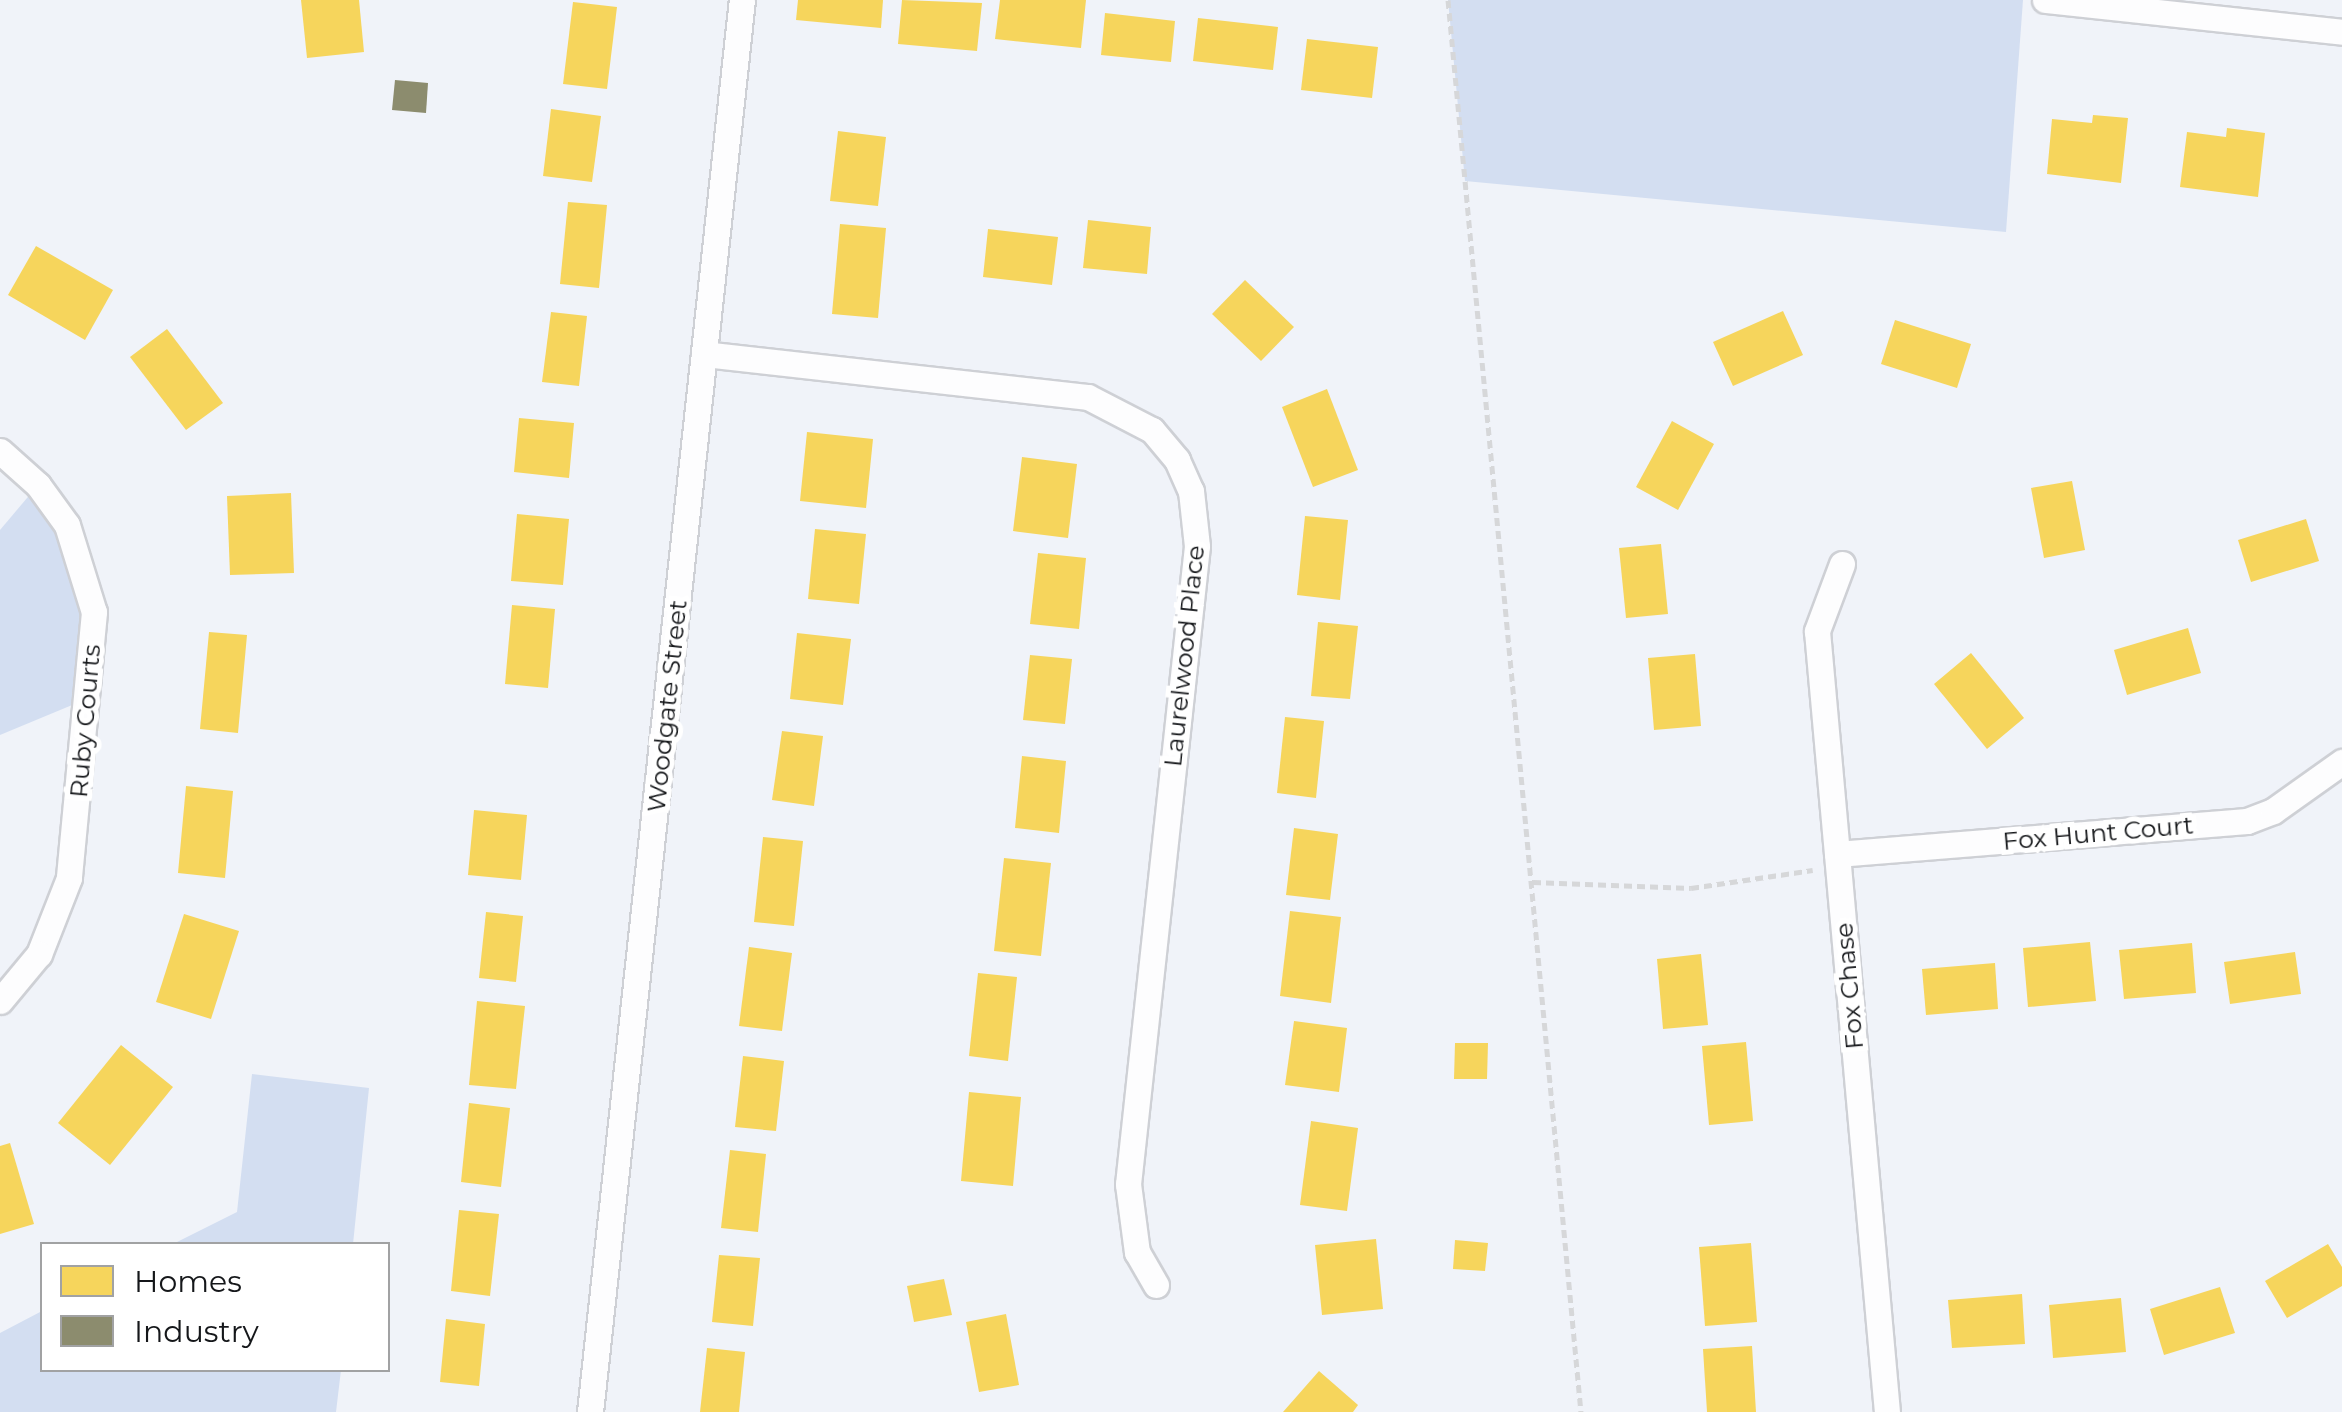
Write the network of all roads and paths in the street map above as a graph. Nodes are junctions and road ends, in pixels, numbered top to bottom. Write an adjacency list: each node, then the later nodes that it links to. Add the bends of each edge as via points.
1 (742, 0): 5 (street, Woodgate Street)
2 (1448, 0): 10 (path)
3 (2046, 0): 4 (street)
4 (2342, 32)
5 (704, 354): 12 (street, Laurelwood Place, via 1088,397 1152,430 1177,460 1191,491 1197,546 1128,1184 1137,1252); 13 (street, Woodgate Street)
6 (0, 451): 11 (street, Ruby Courts, via 38,485 67,524 94,612 70,878 40,954)
7 (1842, 564): 9 (street, Fox Chase, via 1817,631)
8 (2342, 762): 9 (street, Fox Hunt Court, via 2273,811 2246,821)
9 (1838, 861): 10 (path, via 1690,888); 15 (street, Fox Chase)
10 (1533, 882): 14 (path)
11 (0, 1001)
12 (1156, 1285)
13 (590, 1412)
14 (1581, 1412)
15 (1887, 1412)

